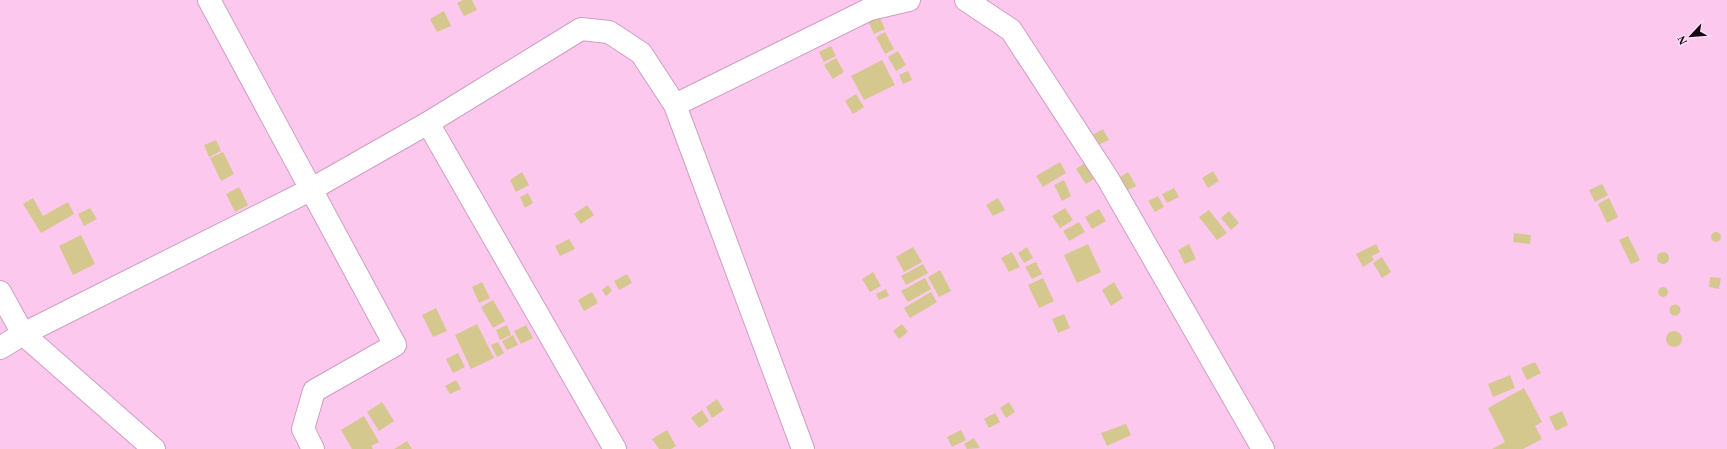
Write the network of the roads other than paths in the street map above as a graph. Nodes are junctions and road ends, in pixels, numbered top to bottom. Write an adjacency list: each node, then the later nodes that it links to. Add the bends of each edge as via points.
1 (209, 0): 6 (street)
2 (909, 0): 4 (street, via 870,9)
3 (966, 0): 14 (street, via 1011,30 1108,179)
4 (675, 105): 5 (street, via 641,53 609,32 581,29); 13 (street)
5 (428, 123): 6 (street); 12 (street)
6 (310, 190): 8 (street); 11 (street, via 395,345 314,391 303,429)
7 (0, 292): 8 (street)
8 (23, 334): 9 (street); 10 (street)
9 (0, 348)
10 (154, 449)
11 (314, 449)
12 (615, 449)
13 (803, 449)
14 (1263, 449)

